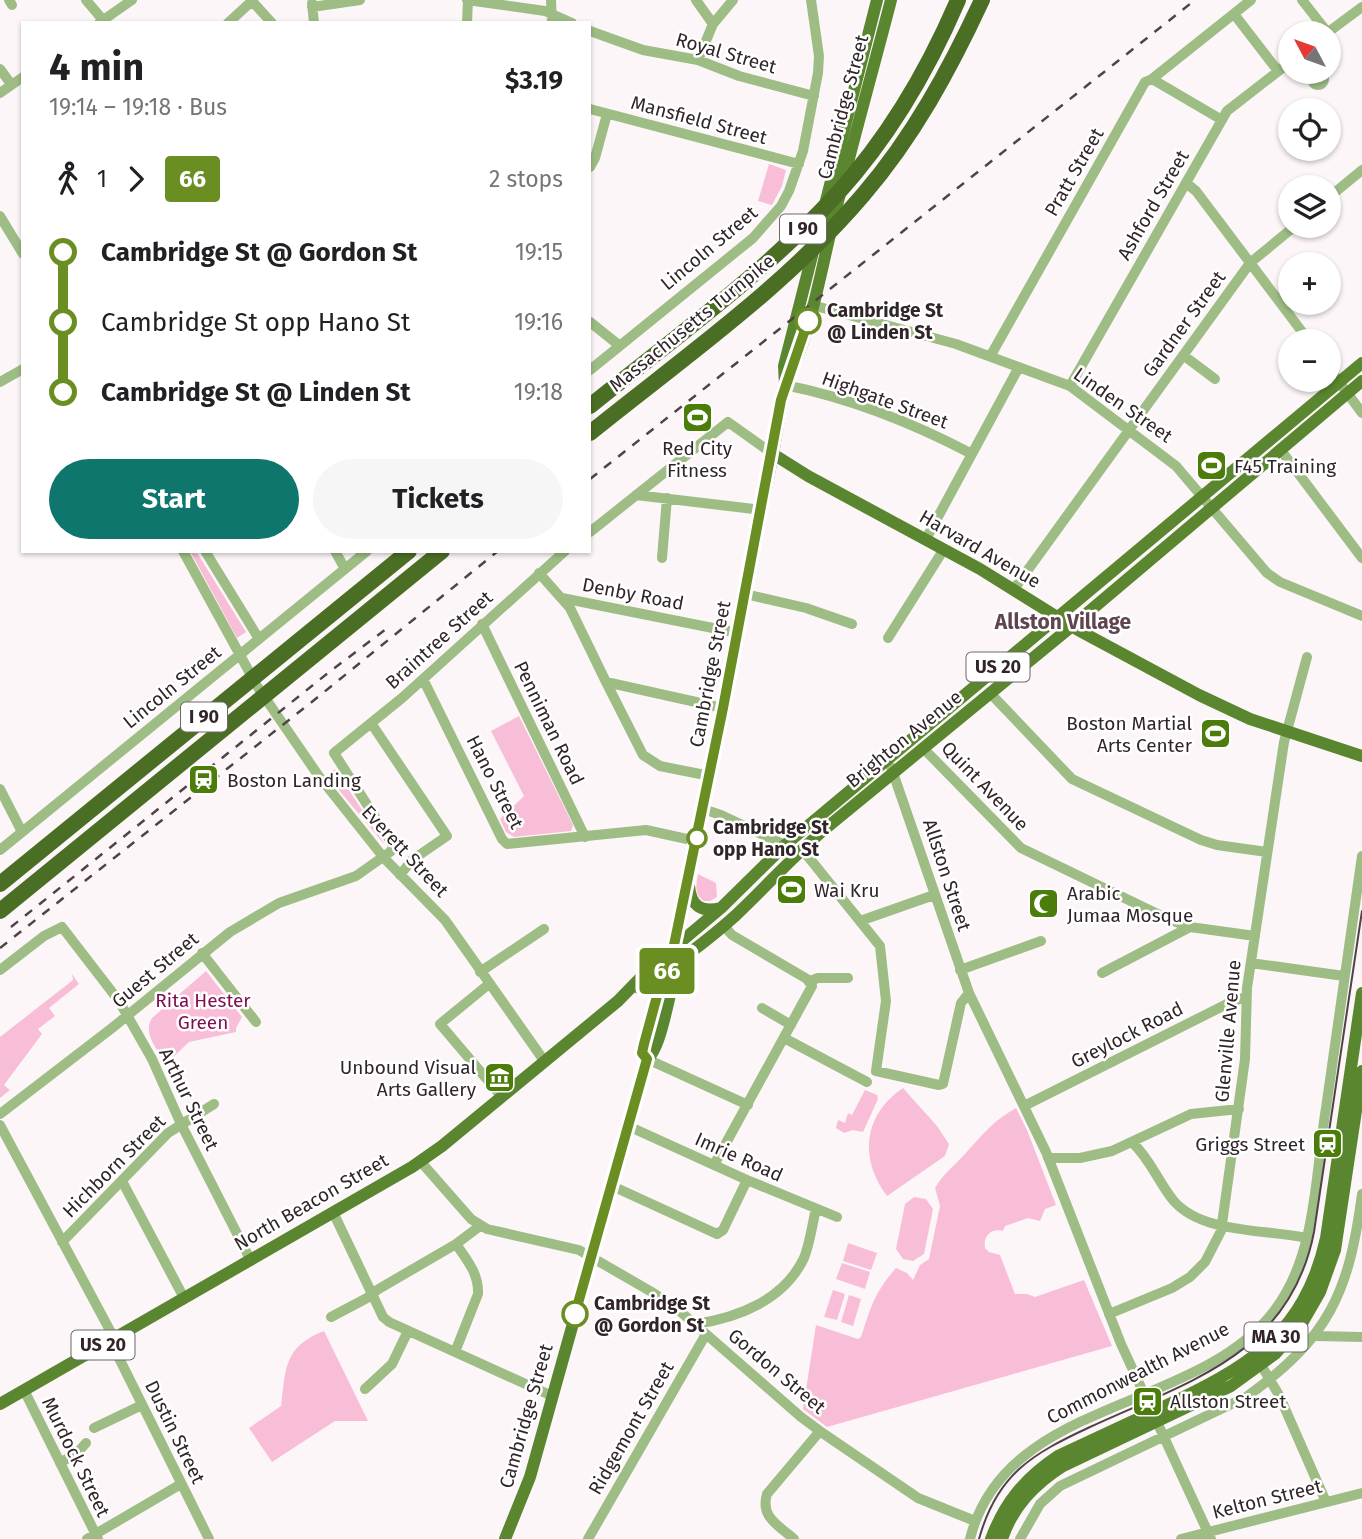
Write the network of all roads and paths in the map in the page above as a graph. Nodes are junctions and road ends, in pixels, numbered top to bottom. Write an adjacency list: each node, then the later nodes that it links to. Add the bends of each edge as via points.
1 (86, 0): 21 (street)
2 (132, 0): 21 (street)
3 (360, 0): 17 (street)
4 (468, 0): 20 (street); 24 (street)
5 (551, 0): 20 (street)
6 (696, 0): 27 (street)
7 (733, 0): 27 (street)
8 (811, 0): 36 (street, Lincoln Street, via 819,60)
9 (877, 0): 64 (main road, Cambridge Street, via 784,366)
10 (891, 0): 50 (main road, Cambridge Street)
11 (958, 0): 69 (highway, Massachusetts Turnpike / I 90, via 905,102 838,193 771,259)
12 (974, 0): 37 (highway)
13 (982, 0): 37 (highway, Massachusetts Turnpike / I 90)
14 (1251, 0): 19 (street, Pratt Street)
15 (1302, 0): 25 (street)
16 (252, 1): 22 (street); 23 (street)
17 (312, 4)
18 (1362, 7): 26 (street)
19 (1234, 14): 31 (street); 33 (street, Pratt Street)
20 (552, 18)
21 (101, 21)
22 (230, 21)
23 (270, 21)
24 (467, 21)
25 (1318, 21)
26 (1341, 23)
27 (713, 24): 29 (street)
28 (591, 31): 29 (street, Royal Street, via 643,50)
29 (698, 60): 36 (street, Royal Street)
30 (0, 69): 34 (street)
31 (1278, 71): 40 (street, Ashford Street, via 1230,108)
32 (21, 78): 34 (street)
33 (1152, 79): 40 (street); 54 (street, Pratt Street, via 1144,85)
34 (11, 85): 35 (street)
35 (0, 93)
36 (814, 96): 41 (street, Lincoln Street)
37 (926, 107): 72 (highway, Massachusetts Turnpike / I 90, via 883,170 816,246)
38 (591, 109): 39 (street, Mansfield Street)
39 (607, 114): 41 (street, Mansfield Street); 42 (street)
40 (1222, 120): 44 (street, Ashford Street)
41 (799, 164): 53 (street, Lincoln Street, via 785,198 761,230)
42 (591, 165)
43 (1362, 170): 45 (street)
44 (1186, 183): 49 (street); 66 (street, Ashford Street)
45 (1341, 187)
46 (0, 216): 48 (street)
47 (1280, 238): 49 (street, Gardner Street)
48 (21, 250)
49 (1250, 263): 52 (street); 55 (street, Gardner Street)
50 (813, 308): 54 (street, Linden Street); 64 (main road, Cambridge Street)
51 (591, 323): 53 (street)
52 (1300, 329)
53 (620, 346): 58 (street, Lincoln Street)
54 (990, 355): 57 (street, Linden Street)
55 (1183, 355): 60 (street); 71 (street, Gardner Street)
56 (1362, 363): 61 (main road, Brighton Avenue / US 20)
57 (1019, 367): 66 (street, Linden Street); 75 (street)
58 (591, 369)
59 (21, 370): 63 (street)
60 (1215, 379)
61 (1341, 380)
62 (1362, 381): 68 (main road, Brighton Avenue / US 20)
63 (0, 383)
64 (785, 385): 74 (main road, Cambridge Street); 75 (street, Highgate Street, via 925,429)
65 (1341, 385): 68 (street)
66 (1070, 386): 71 (street, Linden Street)
67 (1327, 392): 77 (main road, Brighton Avenue / US 20)
68 (1347, 393): 70 (street); 73 (main road, Brighton Avenue / US 20)
69 (591, 405)
70 (1362, 413)
71 (1129, 429): 77 (street, Linden Street, via 1170,460); 95 (street, Gardner Street)
72 (591, 432)
73 (1280, 449): 79 (main road, Brighton Avenue / US 20); 92 (street)
74 (773, 454): 76 (street, via 728,422); 80 (main road, Cambridge Street); 82 (main road, Harvard Avenue)
75 (972, 454): 82 (street)
76 (636, 495): 78 (street); 81 (street)
77 (1202, 496): 79 (street, Linden Street); 99 (main road, Brighton Avenue / US 20)
78 (667, 498): 80 (street); 91 (street)
79 (1212, 508): 98 (street, Linden Street, via 1273,578); 102 (main road, Brighton Avenue / US 20)
80 (762, 510): 96 (main road, Cambridge Street)
81 (591, 531)
82 (926, 540): 83 (main road, Harvard Avenue)
83 (944, 549): 95 (main road, Harvard Avenue); 104 (street)
84 (184, 553): 127 (street, Everett Street, via 269,704)
85 (206, 553): 105 (street)
86 (336, 553): 93 (street)
87 (365, 553): 93 (street, Lincoln Street)
88 (407, 553): 130 (highway, I 90)
89 (440, 553): 133 (highway, I 90)
90 (563, 553): 94 (street, Braintree Street)
91 (662, 558)
92 (1362, 558)
93 (345, 569): 105 (street, Lincoln Street)
94 (539, 573): 97 (street); 100 (street, Braintree Street)
95 (1014, 589): 99 (main road, Harvard Avenue)
96 (745, 594): 101 (street); 103 (main road, Cambridge Street)
97 (562, 598): 103 (street, Denby Road); 108 (street)
98 (1362, 616)
99 (1058, 618): 102 (main road, Harvard Avenue); 115 (main road, Brighton Avenue / US 20)
100 (482, 624): 107 (street, Braintree Street); 120 (street, Penniman Road)
101 (852, 624)
102 (1072, 626): 109 (main road, Brighton Avenue / US 20); 112 (main road, Harvard Avenue, via 1217,704)
103 (738, 633): 110 (main road, Cambridge Street)
104 (888, 638)
105 (259, 639): 119 (street, Lincoln Street)
106 (1307, 657): 112 (street, Glenville Avenue)
107 (423, 679): 111 (street, Braintree Street); 120 (street, Hano Street, via 503,841 514,845)
108 (606, 682): 110 (street); 116 (street, via 643,755 660,766)
109 (990, 693): 113 (main road, Brighton Avenue / US 20); 125 (street, via 1072,779 1201,840)
110 (723, 708): 116 (main road, Cambridge Street)
111 (371, 723): 127 (street, Braintree Street, via 334,753 392,843 393,849); 128 (street, via 447,836 412,860)
112 (1286, 731): 114 (main road, Harvard Avenue); 125 (street, Glenville Avenue)
113 (923, 748): 115 (main road, Brighton Avenue / US 20); 136 (street, Quint Avenue, via 1021,848)
114 (1362, 756)
115 (890, 766): 122 (main road, Brighton Avenue / US 20); 123 (main road, Brighton Avenue / US 20); 131 (street, Allston Street)
116 (710, 776): 118 (main road, Cambridge Street)
117 (0, 789): 119 (street)
118 (703, 809): 121 (main road, Cambridge Street); 122 (street)
119 (22, 832): 124 (street, Lincoln Street)
120 (585, 837): 121 (street, Hano Street, via 646,830)
121 (696, 841): 129 (main road, Cambridge Street)
122 (785, 845): 132 (main road, Brighton Avenue / US 20)
123 (802, 849): 134 (street); 135 (main road, Brighton Avenue / US 20)
124 (0, 850)
125 (1267, 852): 138 (street, Glenville Avenue)
126 (1362, 856): 148 (street, Commonwealth Avenue)
127 (384, 858): 128 (street, Everett Street); 141 (street, Guest Street, via 349,879 268,908)
128 (400, 875): 146 (street, Everett Street, via 442,916)
129 (688, 882): 132 (main road, via 694,905 705,910); 140 (main road, Cambridge Street)
130 (0, 884)
131 (934, 895): 134 (street); 145 (street, Allston Street)
132 (721, 908): 140 (main road, Brighton Avenue / US 20)
133 (0, 911)
134 (860, 921): 152 (street, via 880,946 885,1007 876,1071 939,1085 945,1080 961,1003)
135 (724, 926): 143 (main road, Brighton Avenue / US 20); 150 (street)
136 (1189, 927): 138 (street, Quint Avenue); 147 (street)
137 (544, 929): 146 (street)
138 (1255, 936): 142 (street, Glenville Avenue)
139 (1041, 941): 145 (street)
140 (673, 950): 143 (main road, Cambridge Street); 155 (main road, North Beacon Street / US 20)
141 (202, 953): 157 (street, Guest Street); 158 (street)
142 (1251, 963): 148 (street); 154 (street, Glenville Avenue)
143 (668, 969): 155 (main road, North Beacon Street / US 20); 161 (main road, Cambridge Street, via 644,1044 642,1053); 161 (main road, Cambridge Street, via 673,983 653,1055)
144 (0, 970): 157 (street, Arthur Street, via 62,927)
145 (960, 970): 152 (street, Allston Street)
146 (480, 972): 151 (street, Everett Street)
147 (1102, 973)
148 (1344, 976): 188 (street, Commonwealth Avenue)
149 (848, 978): 150 (street)
150 (810, 982): 159 (street)
151 (489, 984): 162 (street, Everett Street); 165 (street, via 440,1024)
152 (969, 993): 168 (street, Allston Street)
153 (1362, 993): 174 (main road, Commonwealth Avenue / MA 30)
154 (1246, 997): 168 (street, Greylock Road); 169 (street, Glenville Avenue)
155 (618, 1001): 162 (main road, North Beacon Street / US 20)
156 (762, 1008): 159 (street)
157 (127, 1016): 170 (street, Guest Street); 171 (street, Arthur Street)
158 (256, 1023)
159 (792, 1025): 160 (street)
160 (784, 1038): 164 (street); 167 (street)
161 (647, 1059): 167 (street); 173 (main road, Cambridge Street)
162 (545, 1062): 165 (main road, North Beacon Street / US 20)
163 (1362, 1071): 174 (main road, Commonwealth Avenue / MA 30)
164 (867, 1082)
165 (502, 1097): 177 (main road, North Beacon Street / US 20)
166 (214, 1104): 171 (street, Hichborn Street)
167 (748, 1105): 178 (street)
168 (1024, 1106): 176 (street, Allston Street)
169 (1239, 1109): 175 (street, via 1191,1114); 186 (street, Glenville Avenue)
170 (0, 1114)
171 (181, 1124): 180 (street, Hichborn Street); 194 (street, Arthur Street)
172 (0, 1125): 189 (street)
173 (628, 1126): 178 (street, Imrie Road); 181 (main road, Cambridge Street)
174 (1351, 1137): 191 (main road, Commonwealth Avenue / MA 30); 206 (main road, Commonwealth Avenue / MA 30, via 1315,1277)
175 (1132, 1142): 176 (street, via 1080,1158); 186 (street, via 1182,1209)
176 (1048, 1158): 197 (street, Allston Street)
177 (421, 1162): 184 (main road, North Beacon Street / US 20); 187 (street)
178 (714, 1165): 179 (street, Imrie Road)
179 (747, 1180): 181 (street, via 717,1234); 183 (street, Imrie Road)
180 (121, 1181): 189 (street, Hichborn Street); 196 (street)
181 (610, 1185): 193 (main road, Cambridge Street)
182 (1362, 1194): 192 (street)
183 (816, 1209): 185 (street, Imrie Road); 199 (street, via 804,1256 779,1290 733,1317)
184 (332, 1212): 194 (main road, North Beacon Street / US 20); 195 (street)
185 (837, 1217)
186 (1222, 1225): 188 (street); 197 (street, Glenville Avenue, via 1213,1250 1190,1277)
187 (481, 1226): 190 (street); 193 (street, Gordon Street, via 579,1250)
188 (1306, 1238): 210 (street, Commonwealth Avenue, via 1289,1287 1252,1335 1218,1359)
189 (62, 1242): 204 (street, Hichborn Street)
190 (456, 1244): 195 (street); 205 (street, via 477,1277 478,1294)
191 (1335, 1250): 192 (street); 206 (main road, Commonwealth Avenue / MA 30, via 1320,1292 1301,1325 1289,1340)
192 (1358, 1251): 202 (street)
193 (591, 1258): 199 (street, Gordon Street, via 668,1302); 211 (main road, Cambridge Street)
194 (250, 1259): 196 (main road, North Beacon Street / US 20)
195 (372, 1294): 198 (street); 200 (street, via 383,1317)
196 (184, 1298): 204 (main road, North Beacon Street / US 20)
197 (1109, 1314): 210 (street, Allston Street)
198 (331, 1317)
199 (695, 1324): 201 (street, Gordon Street)
200 (408, 1331): 205 (street); 208 (street, via 392,1364)
201 (706, 1334): 216 (street, Gordon Street); 228 (street, Ridgemont Street)
202 (1316, 1336): 203 (street); 207 (street)
203 (1362, 1337)
204 (112, 1339): 209 (main road, North Beacon Street / US 20); 213 (street, Dustin Street)
205 (455, 1352): 211 (street)
206 (1259, 1361): 207 (street); 214 (main road, Commonwealth Avenue / MA 30, via 1231,1386)
207 (1270, 1379): 217 (street, via 1246,1397); 222 (street)
208 (365, 1389)
209 (24, 1390): 212 (main road, North Beacon Street / US 20); 219 (street, Murdock Street)
210 (1144, 1394): 214 (street, Allston Street); 223 (street, Commonwealth Avenue, via 1023,1456 998,1483)
211 (552, 1396): 226 (main road, Cambridge Street)
212 (0, 1404)
213 (142, 1405): 215 (street); 220 (street, Dustin Street)
214 (1154, 1416): 217 (street, Allston Street); 231 (main road, Commonwealth Avenue / MA 30, via 1058,1456 1039,1469 1007,1503); 232 (main road, Commonwealth Avenue / MA 30, via 1045,1477 1017,1508)
215 (94, 1428)
216 (820, 1430): 223 (street, Gordon Street, via 918,1498); 229 (street, via 767,1494 764,1504 769,1517)
217 (1163, 1436): 224 (street, Allston Street); 233 (street, via 1060,1486 1040,1504)
218 (86, 1443): 219 (street)
219 (60, 1463): 225 (street, Murdock Street)
220 (181, 1485): 225 (street); 227 (street, Dustin Street)
221 (1362, 1493): 222 (street, Kelton Street)
222 (1326, 1502): 224 (street, Kelton Street)
223 (975, 1521): 230 (street, Commonwealth Avenue)
224 (1210, 1536): 234 (street, Kelton Street)
225 (93, 1537)
226 (510, 1537)
227 (209, 1539)
228 (588, 1539)
229 (794, 1539)
230 (970, 1539)
231 (991, 1539)
232 (1002, 1539)
233 (1020, 1539)
234 (1181, 1539)

